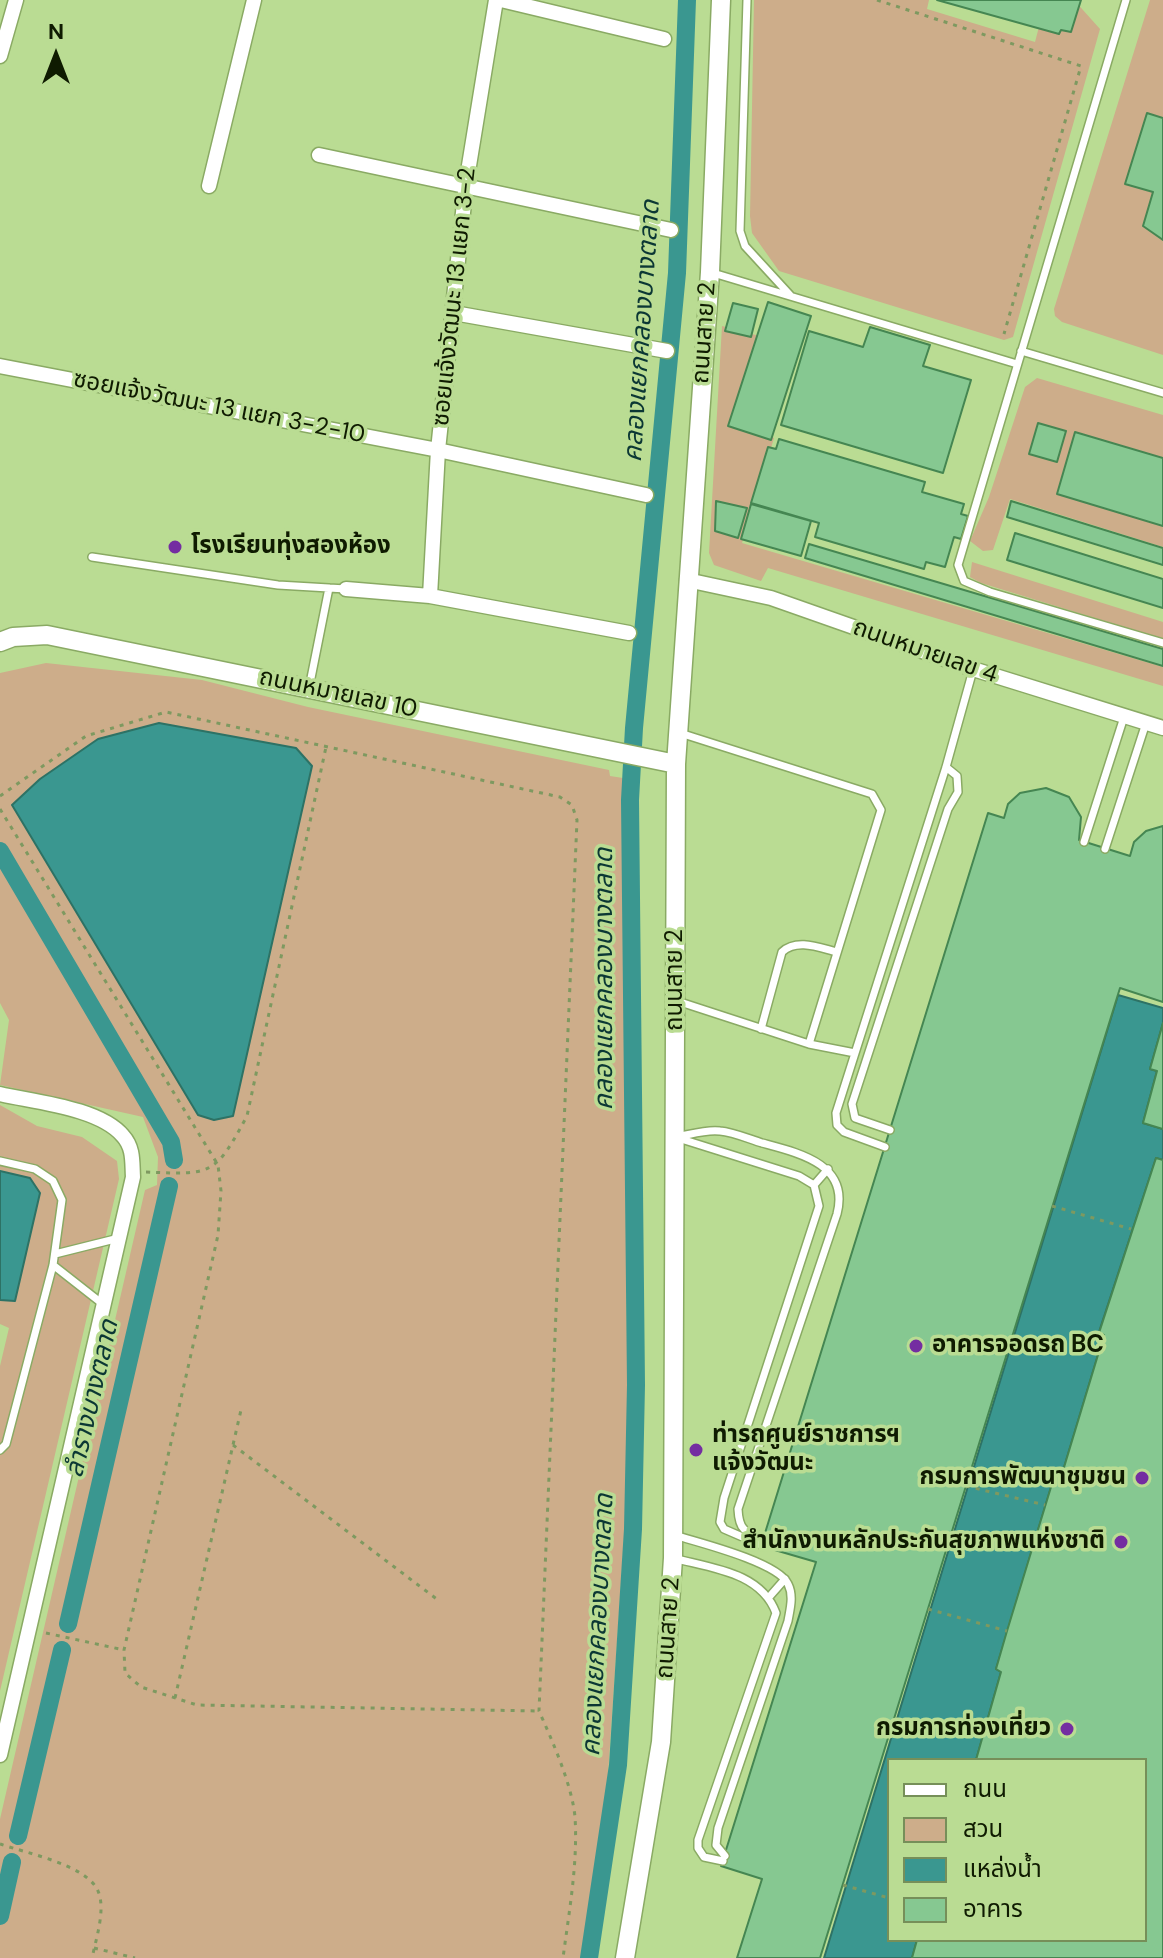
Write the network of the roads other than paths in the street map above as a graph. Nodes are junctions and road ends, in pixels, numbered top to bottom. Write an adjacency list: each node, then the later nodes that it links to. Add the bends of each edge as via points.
1 (16, 0): 8 (street)
2 (254, 0): 11 (street)
3 (498, 0): 7 (street); 10 (street, ซอยแจ้งวัฒนะ 13 แยก 3-2)
4 (721, 0): 13 (street, ถนนสาย 2)
5 (747, 0): 14 (lane, via 740,231 745,246)
6 (1126, 0): 17 (lane)
7 (664, 39)
8 (0, 56)
9 (319, 155): 10 (street)
10 (466, 184): 12 (street); 15 (street, ซอยแจ้งวัฒนะ 13 แยก 3-2)
11 (209, 186)
12 (671, 230)
13 (710, 272): 14 (lane); 24 (street, ถนนสาย 2)
14 (792, 297): 18 (lane)
15 (454, 313): 16 (street); 21 (street, ซอยแจ้งวัฒนะ 13 แยก 3-2)
16 (667, 351)
17 (1021, 351): 18 (lane); 20 (lane)
18 (1017, 364): 30 (lane, via 959,574 990,592)
19 (0, 366): 21 (street, ซอยแจ้งวัฒนะ 13 แยก 3-2-10)
20 (1163, 393)
21 (438, 450): 22 (street, ซอยแจ้งวัฒนะ 13 แยก 3-2-10); 27 (street, ซอยแจ้งวัฒนะ 13 แยก 3-2)
22 (646, 495)
23 (92, 557): 25 (lane)
24 (687, 580): 31 (street, ถนนหมายเลข 4, via 771,598); 36 (street, ถนนสาย 2)
25 (329, 588): 26 (lane); 32 (lane)
26 (346, 589): 27 (street)
27 (430, 596): 28 (street)
28 (629, 633)
29 (0, 642): 32 (street, ถนนหมายเลข 10, via 47,635)
30 (1163, 643)
31 (973, 669): 33 (street, ถนนหมายเลข 4); 38 (lane)
32 (309, 688): 37 (street, ถนนหมายเลข 10)
33 (1124, 717): 34 (street, ถนนหมายเลข 4); 39 (lane)
34 (1146, 723): 35 (street, ถนนหมายเลข 4); 40 (lane)
35 (1163, 728)
36 (678, 733): 37 (street, ถนนสาย 2); 41 (lane, via 878,800 881,810)
37 (676, 764): 42 (street, ถนนสาย 2)
38 (946, 767): 45 (lane); 47 (lane, via 957,776 958,792 852,1104 855,1118)
39 (1084, 842)
40 (1105, 849)
41 (837, 952): 43 (lane, via 797,944 782,952); 44 (lane)
42 (676, 1000): 43 (lane); 48 (street, ถนนสาย 2)
43 (761, 1029): 44 (lane)
44 (809, 1044): 45 (lane)
45 (855, 1053): 49 (lane, via 837,1125)
46 (0, 1094): 53 (street, via 85,1112 123,1134 132,1151 133,1172)
47 (890, 1130)
48 (676, 1137): 51 (lane, via 719,1130 811,1157); 52 (lane); 58 (street, ถนนสาย 2)
49 (885, 1147)
50 (0, 1161): 54 (lane, via 35,1169 53,1181 62,1200)
51 (828, 1169): 52 (lane); 52 (lane, via 841,1200 738,1509 739,1526 762,1541 738,1538 720,1522 724,1498 817,1215)
52 (814, 1185)
53 (119, 1238): 54 (lane); 56 (street)
54 (55, 1254): 55 (lane)
55 (53, 1265): 56 (lane); 57 (lane, via 6,1444)
56 (104, 1305): 62 (street)
57 (0, 1450)
58 (674, 1535): 59 (street, ถนนสาย 2); 60 (lane, via 754,1560)
59 (673, 1558): 61 (lane, via 747,1579); 63 (street, ถนนสาย 2, via 661,1742)
60 (785, 1579): 61 (lane); 61 (lane, via 792,1598 788,1621 718,1828 716,1845 724,1858 704,1857 698,1840 773,1630 776,1613)
61 (770, 1596)
62 (0, 1755)
63 (625, 1958)

